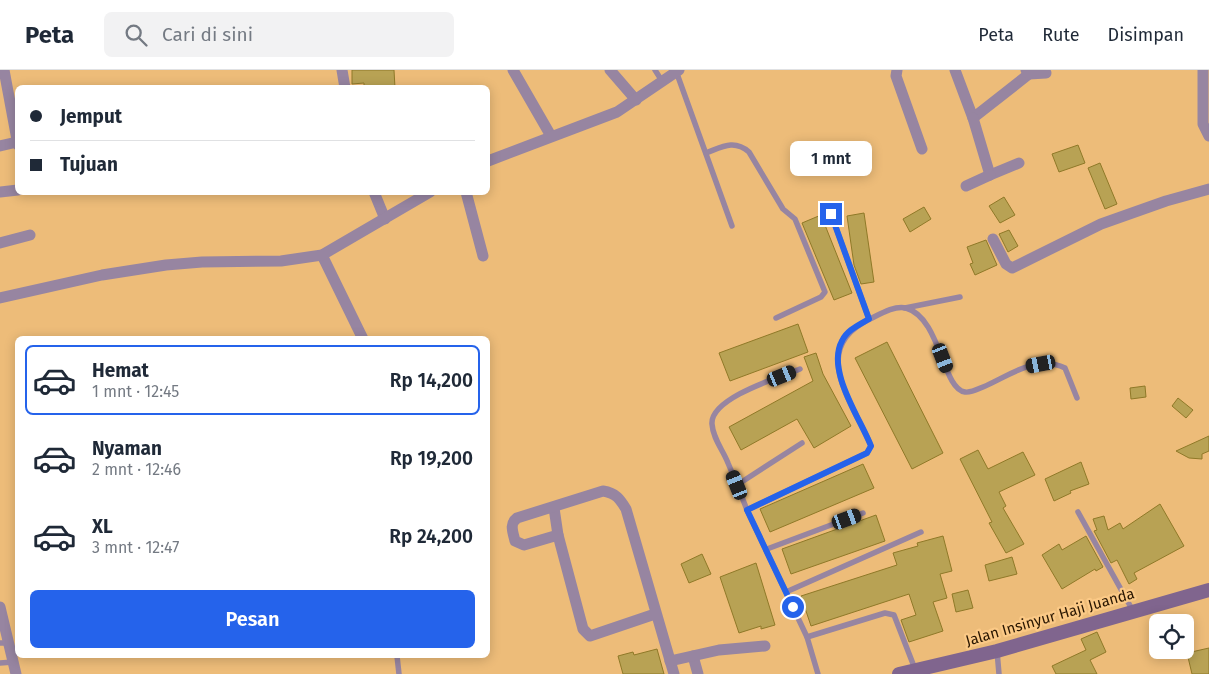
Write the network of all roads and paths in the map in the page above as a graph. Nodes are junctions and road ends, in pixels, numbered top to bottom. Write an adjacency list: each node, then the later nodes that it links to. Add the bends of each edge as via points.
1 (4, 70): 15 (street)
2 (342, 70): 13 (street)
3 (513, 70): 19 (street)
4 (610, 70): 14 (street)
5 (655, 70): 12 (lane)
6 (897, 70): 23 (street, via 896,76)
7 (955, 70): 16 (street)
8 (1203, 70): 20 (street, via 1204,124)
9 (678, 71): 12 (street); 24 (lane)
10 (1028, 72): 11 (street); 16 (street)
11 (1046, 73)
12 (662, 81): 14 (street)
13 (345, 85)
14 (636, 100): 19 (street, via 610,115)
15 (12, 117): 17 (street); 18 (street)
16 (973, 118): 27 (street)
17 (0, 119)
18 (15, 133)
19 (551, 136): 25 (street)
20 (1209, 136)
21 (15, 144): 22 (street)
22 (0, 146)
23 (922, 149)
24 (706, 153): 37 (lane); 46 (lane, via 732,143 749,152 783,209 795,219 825,292 822,298)
25 (490, 161)
26 (1019, 163): 27 (street)
27 (990, 175): 28 (street)
28 (966, 186)
29 (1209, 189): 39 (street, via 1101,224 1012,268 1006,264)
30 (15, 190): 31 (street)
31 (0, 192)
32 (375, 195): 36 (street)
33 (425, 195): 36 (street)
34 (467, 195): 42 (street)
35 (831, 214): 47 (lane)
36 (384, 218): 41 (street)
37 (732, 226)
38 (30, 235): 40 (street)
39 (993, 239)
40 (0, 243)
41 (322, 255): 44 (street, via 281,261 166,265 102,275); 48 (street)
42 (483, 256)
43 (960, 297): 45 (lane)
44 (0, 298)
45 (906, 308): 47 (lane, via 896,308); 50 (lane, via 918,314 928,326 954,385 960,390 966,393 1023,367 1050,363 1065,368)
46 (776, 318)
47 (869, 319): 54 (lane, via 850,331 837,356 839,375 871,446 867,453)
48 (362, 336)
49 (800, 369): 52 (lane, via 730,398 714,414 715,438)
50 (1078, 398)
51 (802, 443): 52 (lane)
52 (737, 485): 54 (lane)
53 (554, 508): 58 (street); 58 (street, via 517,518 512,525 515,541 519,544); 64 (street, via 603,491 612,492 620,499 626,509)
54 (747, 510): 59 (lane)
55 (1078, 512): 63 (lane)
56 (863, 513): 59 (lane)
57 (921, 532): 61 (lane)
58 (558, 535): 64 (street, via 586,633 595,636)
59 (767, 549): 61 (lane)
60 (1209, 590): 63 (main road, Jalan Insinyur Haji Juanda)
61 (786, 592): 65 (lane)
62 (0, 607): 66 (street)
63 (1133, 611): 68 (main road, Jalan Insinyur Haji Juanda)
64 (655, 614): 71 (street)
65 (807, 637): 74 (lane, via 885,613 894,615); 79 (lane)
66 (4, 643): 72 (street)
67 (765, 646): 69 (street)
68 (997, 650): 74 (main road, Jalan Insinyur Haji Juanda); 81 (lane)
69 (693, 656): 71 (street); 78 (street)
70 (397, 658): 76 (lane)
71 (670, 661): 77 (street)
72 (13, 662): 73 (lane); 75 (street)
73 (0, 663)
74 (915, 669): 80 (main road, Jalan Insinyur Haji Juanda)
75 (16, 674)
76 (399, 674)
77 (674, 674)
78 (698, 674)
79 (818, 674)
80 (899, 674)
81 (999, 674)

